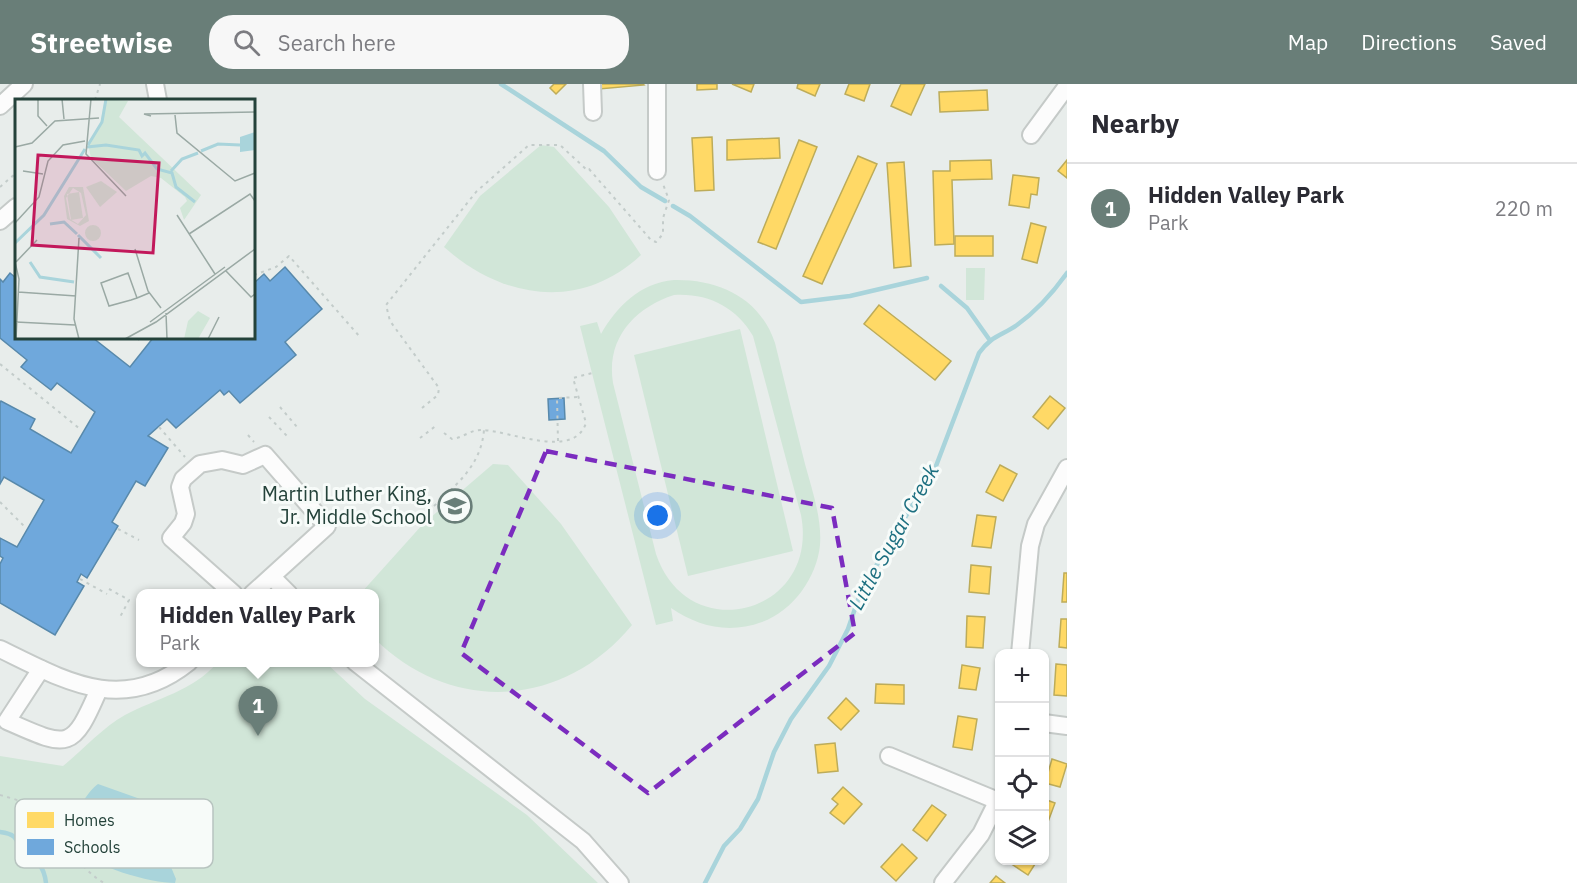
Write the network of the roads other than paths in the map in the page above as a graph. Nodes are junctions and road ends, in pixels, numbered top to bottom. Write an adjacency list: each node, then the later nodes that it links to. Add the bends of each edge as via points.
1 (24, 84): 7 (street)
2 (155, 84): 6 (street)
3 (592, 84): 8 (street)
4 (657, 84): 10 (street)
5 (1067, 86): 9 (street)
6 (158, 99)
7 (0, 106)
8 (593, 112)
9 (1031, 135)
10 (657, 171)
11 (15, 208): 12 (street)
12 (0, 221)
13 (1067, 468): 19 (street, via 1036,524 1030,546)
14 (272, 577): 15 (street, via 327,526 265,455 243,465 222,460 200,464 183,479 180,487 186,514 171,538); 16 (street); 17 (street)
15 (228, 589)
16 (258, 589)
17 (284, 589)
18 (0, 649): 22 (street)
19 (1020, 649)
20 (182, 667): 23 (street, via 140,687)
21 (360, 667): 30 (street, via 583,841)
22 (41, 669): 23 (street, via 72,684); 24 (street)
23 (99, 689): 24 (street, via 80,731 64,739 50,740)
24 (4, 719)
25 (1049, 724): 26 (street)
26 (1067, 726)
27 (889, 756): 28 (street)
28 (995, 798)
29 (995, 808): 31 (street, via 981,834)
30 (620, 883)
31 (944, 883)

